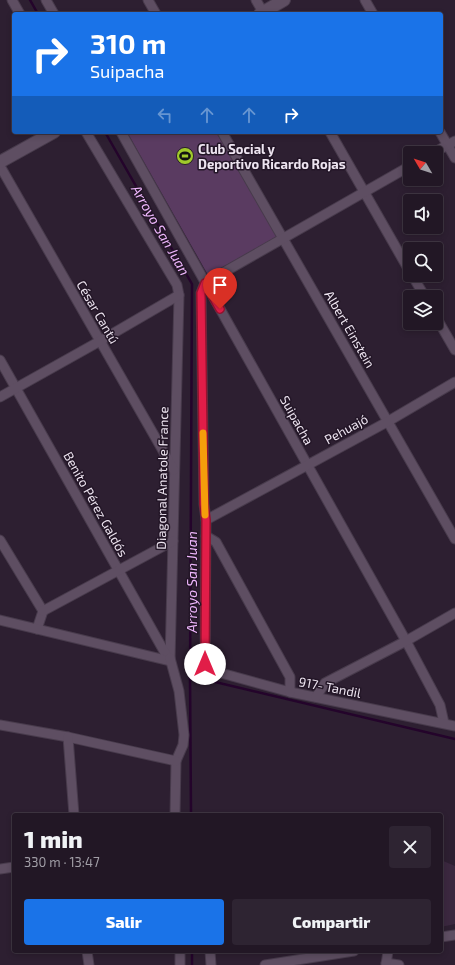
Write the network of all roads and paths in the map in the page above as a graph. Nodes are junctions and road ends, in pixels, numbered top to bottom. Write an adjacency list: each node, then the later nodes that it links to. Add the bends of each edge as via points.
1 (12, 0): 7 (street)
2 (46, 0): 8 (street)
3 (148, 0): 9 (street)
4 (256, 0): 10 (street)
5 (284, 0): 11 (street)
6 (365, 0): 12 (street)
7 (19, 12)
8 (53, 12)
9 (155, 12)
10 (262, 12)
11 (264, 12)
12 (372, 12)
13 (50, 134): 21 (street)
14 (87, 134): 28 (street, via 177,285)
15 (122, 134): 27 (street, Suipacha)
16 (223, 134): 25 (street, Albert Einstein)
17 (331, 134): 24 (street)
18 (442, 134): 19 (street)
19 (451, 143): 20 (street)
20 (455, 158)
21 (0, 162)
22 (0, 166): 30 (street, César Cantú)
23 (403, 170): 24 (street)
24 (364, 191): 25 (street); 26 (street)
25 (283, 239): 27 (street); 36 (street, Albert Einstein)
26 (403, 260)
27 (205, 283): 37 (street, Suipacha); 39 (street, via 201,293)
28 (179, 295): 30 (street); 38 (street, Diagonal Anatole France)
29 (443, 329): 31 (street)
30 (100, 341): 34 (street); 38 (street, César Cantú)
31 (455, 350)
32 (0, 360): 34 (street, Benito Pérez Galdós)
33 (455, 382): 36 (street, Pehuajó)
34 (16, 388): 35 (street); 44 (street, Benito Pérez Galdós)
35 (0, 397)
36 (388, 422): 37 (street, Pehuajó); 41 (street, Albert Einstein)
37 (307, 465): 39 (street, Pehuajó); 49 (street, Suipacha)
38 (175, 470): 43 (street, Diagonal Anatole France)
39 (206, 520): 40 (street)
40 (206, 536): 51 (street, via 216,542 290,677); 51 (street, 917- Tandil, via 205,664 210,670)
41 (455, 538)
42 (0, 540): 45 (street)
43 (173, 541): 44 (street); 50 (street, Diagonal Anatole France)
44 (119, 571): 45 (street); 50 (street, Benito Pérez Galdós)
45 (43, 611): 48 (street)
46 (455, 613): 49 (street)
47 (0, 620): 48 (street)
48 (37, 629): 50 (street)
49 (406, 641): 52 (street, via 326,683); 53 (street, Suipacha, via 440,705)
50 (170, 660): 57 (street, Benito Pérez Galdós, via 179,691 184,735)
51 (290, 692): 52 (street, 917- Tandil)
52 (316, 696): 53 (street, 917- Tandil)
53 (444, 724): 55 (street, 917- Tandil)
54 (0, 725): 56 (street)
55 (455, 726)
56 (68, 737): 57 (street); 58 (street)
57 (176, 761): 59 (street, Benito Pérez Galdós)
58 (74, 813)
59 (175, 813)
60 (12, 867): 61 (street)
61 (0, 869)
62 (455, 935): 63 (street)
63 (443, 937)
64 (87, 953): 70 (street)
65 (180, 953): 71 (street)
66 (210, 953): 72 (street)
67 (341, 953): 73 (street)
68 (388, 953): 69 (street)
69 (386, 964): 74 (street)
70 (88, 965)
71 (180, 965)
72 (211, 965)
73 (265, 965)
74 (399, 965)

